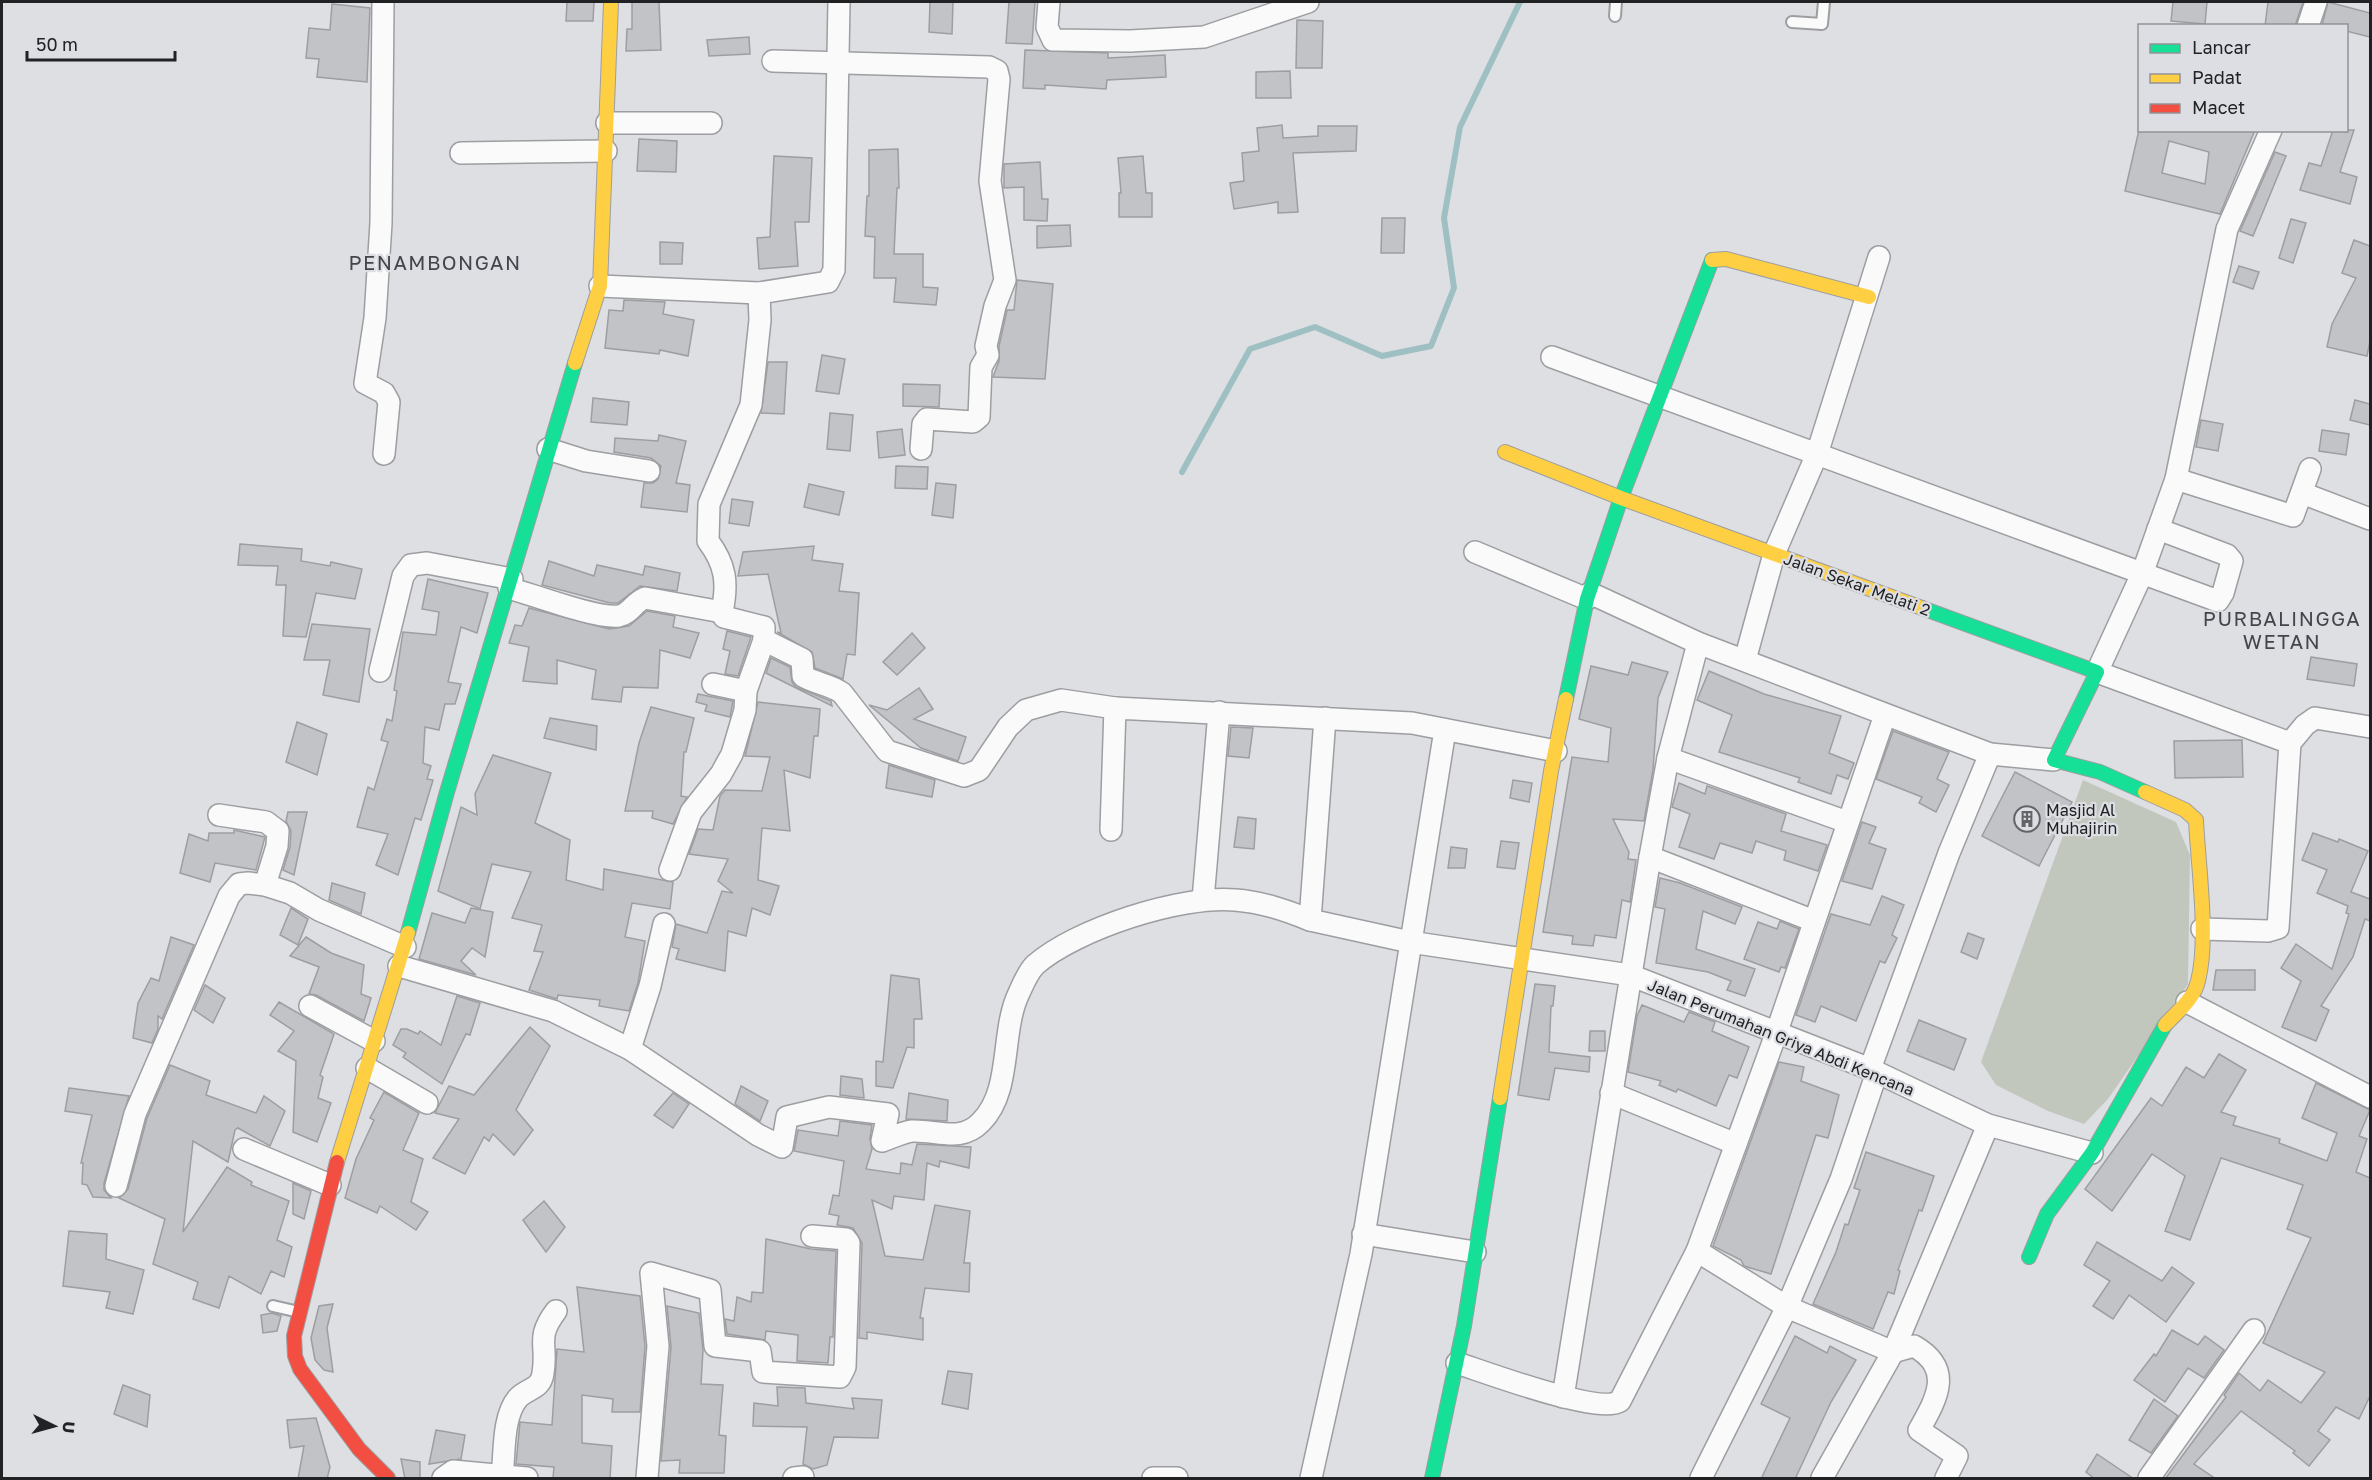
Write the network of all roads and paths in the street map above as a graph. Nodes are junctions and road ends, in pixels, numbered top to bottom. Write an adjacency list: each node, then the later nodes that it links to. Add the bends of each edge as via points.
1 (383, 2): 28 (street, via 381,223 375,318 365,383 387,396 389,402)
2 (611, 2): 14 (street)
3 (839, 2): 13 (street)
4 (1049, 2): 8 (street, via 1047,27 1053,40 1130,41 1204,37)
5 (1616, 2): 9 (lane)
6 (1824, 2): 10 (lane, via 1822,24)
7 (2316, 2): 11 (street)
8 (1297, 4)
9 (1615, 15)
10 (1792, 22)
11 (2309, 24)
12 (773, 61): 13 (street)
13 (838, 62): 21 (street, via 834,270 828,282); 25 (street, via 989,67 999,79 990,181 1005,280 995,306 986,346 988,355 981,367 979,417 973,422 927,419)
14 (607, 123): 15 (street); 17 (street)
15 (711, 123)
16 (2270, 132): 32 (street, via 2227,229)
17 (606, 151): 18 (street); 20 (street)
18 (460, 153)
19 (1879, 257): 22 (street)
20 (600, 286): 21 (street); 26 (street)
21 (759, 292): 42 (street, via 751,405 709,504 708,541 720,556 724,571)
22 (1869, 297): 24 (street, via 1726,259 1712,259); 29 (street)
23 (1552, 357): 24 (street)
24 (1661, 397): 29 (street); 34 (street)
25 (921, 448)
26 (548, 449): 31 (street, via 586,461); 40 (street)
27 (1505, 452): 34 (street, Jalan Sekar Melati 2)
28 (384, 454)
29 (1817, 454): 38 (street); 39 (street)
30 (2310, 469): 33 (street)
31 (649, 471)
32 (2176, 479): 33 (street, via 2290,516 2295,514); 36 (street)
33 (2302, 493): 35 (street)
34 (1621, 498): 38 (street, Jalan Sekar Melati 2); 41 (street)
35 (2370, 519)
36 (2158, 529): 39 (street); 39 (street, via 2227,555 2232,561 2223,593 2215,602)
37 (1475, 552): 41 (street)
38 (1774, 554): 45 (street); 47 (street, Jalan Sekar Melati 2)
39 (2142, 574): 47 (street)
40 (510, 583): 42 (street, via 596,613 619,616 645,598); 46 (street, via 427,563 411,565 403,576); 73 (street)
41 (1589, 596): 44 (street); 57 (street)
42 (722, 612): 43 (street, via 724,617 764,627)
43 (764, 640): 49 (street); 50 (street, via 802,660 803,676 814,683 834,686 887,751 964,776 978,770 1008,727 1026,710 1061,700)
44 (1698, 643): 45 (street); 59 (street)
45 (1745, 660): 52 (street)
46 (380, 671)
47 (2097, 672): 56 (street); 60 (street)
48 (713, 684): 49 (street)
49 (746, 691): 65 (street, via 745,710 732,754 691,812)
50 (1115, 708): 51 (street); 63 (street)
51 (1219, 712): 53 (street); 67 (street)
52 (1885, 715): 58 (street); 62 (street)
53 (1325, 718): 55 (street, via 1412,723); 68 (street)
54 (2370, 727): 56 (street, via 2315,718)
55 (1446, 730): 57 (street); 72 (street)
56 (2290, 743): 71 (street, via 2278,928 2268,932)
57 (1556, 751): 74 (street)
58 (1990, 754): 60 (street); 82 (street, via 1950,853)
59 (1668, 758): 62 (street); 64 (street)
60 (2054, 760): 71 (street, via 2100,772 2185,810 2196,820)
61 (219, 815): 66 (street, via 266,822 278,831)
62 (1846, 822): 69 (street)
63 (1111, 830)
64 (1650, 857): 69 (street); 75 (street)
65 (670, 870)
66 (265, 885): 73 (street, via 290,893); 91 (street, via 239,884 229,896 135,1114)
67 (1203, 900): 68 (street, Jalan Perumahan Griya Abdi Kencana, via 1267,904); 80 (street, Jalan Perumahan Griya Abdi Kencana, via 1158,908 1096,932 1054,951 1033,968 1018,994 990,1112 966,1134 911,1131 882,1141 888,1114 829,1107 787,1117 782,1147)
68 (1319, 921): 72 (street, Jalan Perumahan Griya Abdi Kencana)
69 (1814, 921): 78 (street)
70 (664, 924): 80 (street)
71 (2202, 929): 76 (street, via 2198,982)
72 (1410, 942): 74 (street, Jalan Perumahan Griya Abdi Kencana); 92 (street)
73 (402, 956): 79 (street); 80 (street, via 553,1011)
74 (1522, 957): 75 (street, Jalan Perumahan Griya Abdi Kencana); 95 (street)
75 (1630, 975): 78 (street, Jalan Perumahan Griya Abdi Kencana); 83 (street)
76 (2187, 1002): 84 (street); 89 (street, via 2164,1026)
77 (310, 1006): 79 (street)
78 (1776, 1034): 82 (street, Jalan Perumahan Griya Abdi Kencana); 87 (street)
79 (374, 1041): 81 (street)
80 (630, 1049)
81 (367, 1068): 85 (street); 90 (street)
82 (1873, 1071): 86 (street, Jalan Perumahan Griya Abdi Kencana); 98 (street, via 1841,1179)
83 (1611, 1093): 87 (street); 104 (street)
84 (2370, 1097)
85 (427, 1103)
86 (1988, 1125): 89 (street, Jalan Perumahan Griya Abdi Kencana); 102 (street)
87 (1736, 1144): 94 (street)
88 (244, 1149): 90 (street)
89 (2092, 1153): 96 (street, via 2047,1214)
90 (330, 1185): 100 (street)
91 (116, 1186)
92 (1363, 1234): 95 (street); 112 (street)
93 (812, 1236): 109 (street, via 846,1239 849,1243 845,1367 840,1377 763,1372 760,1351 715,1346 710,1290 651,1274 658,1346)
94 (1697, 1251): 98 (street); 104 (street, via 1620,1401 1609,1406)
95 (1475, 1252): 103 (street)
96 (2029, 1257)
97 (273, 1306): 100 (lane)
98 (1787, 1307): 102 (street); 114 (street)
99 (556, 1311): 105 (street, via 544,1327 543,1374 538,1387 519,1397 509,1414)
100 (300, 1312): 106 (street, via 294,1343 300,1369 359,1449)
101 (2254, 1330): 117 (street)
102 (1893, 1352): 115 (street); 116 (street, via 1914,1346 1934,1360 1938,1396 1919,1430 1957,1456)
103 (1457, 1363): 104 (street); 113 (street)
104 (1563, 1397)
105 (502, 1476): 107 (street, via 453,1471); 108 (street)
106 (388, 1479)
107 (443, 1479)
108 (527, 1479)
109 (647, 1479)
110 (1152, 1479): 111 (street)
111 (1177, 1479)
112 (1311, 1479)
113 (1432, 1479)
114 (1701, 1479)
115 (1822, 1479)
116 (1946, 1479)
117 (2149, 1479)

